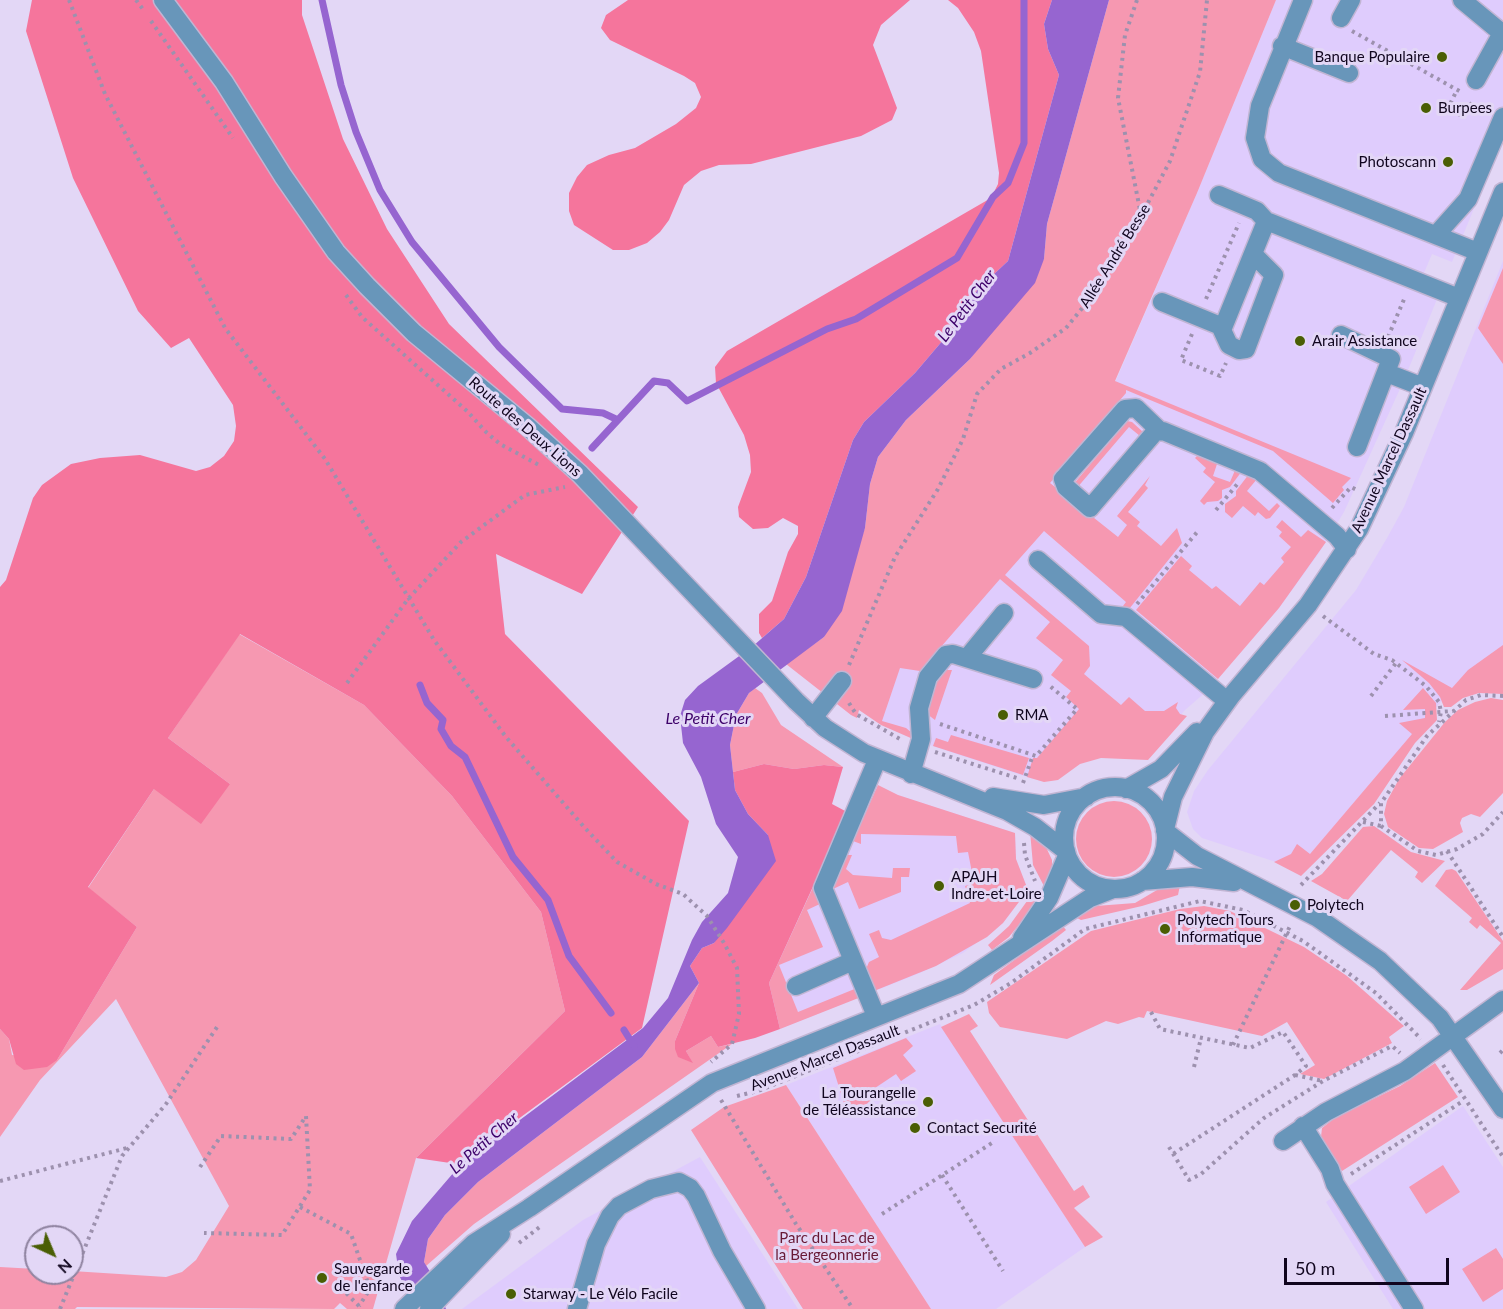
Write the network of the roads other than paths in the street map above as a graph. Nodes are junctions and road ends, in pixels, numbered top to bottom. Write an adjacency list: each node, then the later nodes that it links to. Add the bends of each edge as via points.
1 (163, 0): 32 (street, Route des Deux Lions, via 224,82 283,176 351,269 414,333 580,474)
2 (1303, 0): 7 (street)
3 (1351, 0): 5 (street)
4 (1462, 0): 6 (street)
5 (1342, 22)
6 (1502, 33): 9 (street)
7 (1282, 46): 8 (street); 14 (street, via 1256,123 1258,151 1266,165)
8 (1349, 73)
9 (1476, 80)
10 (1503, 117): 14 (street, via 1468,200)
11 (1503, 192): 15 (street, Avenue Marcel Dassault)
12 (1219, 195): 13 (street, via 1257,211)
13 (1267, 222): 16 (street); 17 (street)
14 (1436, 236): 15 (street)
15 (1478, 252): 17 (street, Avenue Marcel Dassault)
16 (1253, 254): 19 (street); 19 (street, via 1271,270 1274,278 1246,349 1230,347)
17 (1459, 298): 22 (street, Avenue Marcel Dassault)
18 (1162, 302): 19 (street)
19 (1223, 327)
20 (1341, 335): 21 (street, via 1388,355 1391,362)
21 (1387, 373): 22 (street); 24 (street)
22 (1423, 387): 25 (street, Avenue Marcel Dassault, via 1388,470)
23 (1160, 431): 23 (street, via 1155,432 1090,508 1066,487 1063,479 1119,414 1136,408); 25 (street, via 1266,476)
24 (1357, 447)
25 (1347, 549): 31 (street, Avenue Marcel Dassault, via 1308,605)
26 (1038, 560): 31 (street, via 1101,614 1126,617)
27 (1004, 613): 28 (street)
28 (967, 658): 29 (street); 34 (street, via 946,655 928,677 918,717 921,739)
29 (1033, 679)
30 (842, 681): 32 (street)
31 (1227, 701): 36 (street, Avenue Marcel Dassault, via 1161,769); 38 (street, Avenue Marcel Dassault, via 1195,749 1173,797)
32 (813, 718): 33 (street, Route des Deux Lions)
33 (877, 760): 34 (street, Route des Deux Lions); 44 (street, via 824,883)
34 (911, 774): 35 (street, Route des Deux Lions)
35 (950, 787): 37 (street, Route des Deux Lions, via 1044,805); 39 (street, Route des Deux Lions, via 1035,827)
36 (1126, 789): 37 (street, via 1105,789); 38 (street, via 1151,803)
37 (1086, 797): 39 (street, via 1068,818 1064,834)
38 (1165, 830): 40 (street, via 1161,858); 41 (street, via 1197,856)
39 (1066, 854): 42 (street, via 1088,882); 43 (street, Avenue Marcel Dassault, via 1055,886 1033,923)
40 (1142, 881): 41 (street, via 1192,877); 42 (street)
41 (1259, 888): 48 (street, via 1318,918 1361,946 1419,996)
42 (1113, 889): 43 (street, Avenue Marcel Dassault, via 1090,898)
43 (1002, 957): 47 (street, Avenue Marcel Dassault, via 959,984)
44 (853, 961): 45 (street); 47 (street)
45 (796, 986)
46 (1503, 1000): 48 (street)
47 (876, 1016): 52 (street, Avenue Marcel Dassault, via 718,1079)
48 (1454, 1036): 49 (street); 50 (street, via 1383,1083)
49 (1503, 1109)
50 (1303, 1126): 51 (street); 57 (street)
51 (1283, 1141)
52 (529, 1209): 53 (street, Avenue Marcel Dassault, via 474,1243); 54 (street, Avenue Marcel Dassault)
53 (407, 1306)
54 (429, 1309)
55 (577, 1309): 56 (street, via 596,1244 610,1216 619,1206 651,1189 679,1182 696,1196)
56 (756, 1309)
57 (1414, 1309)

